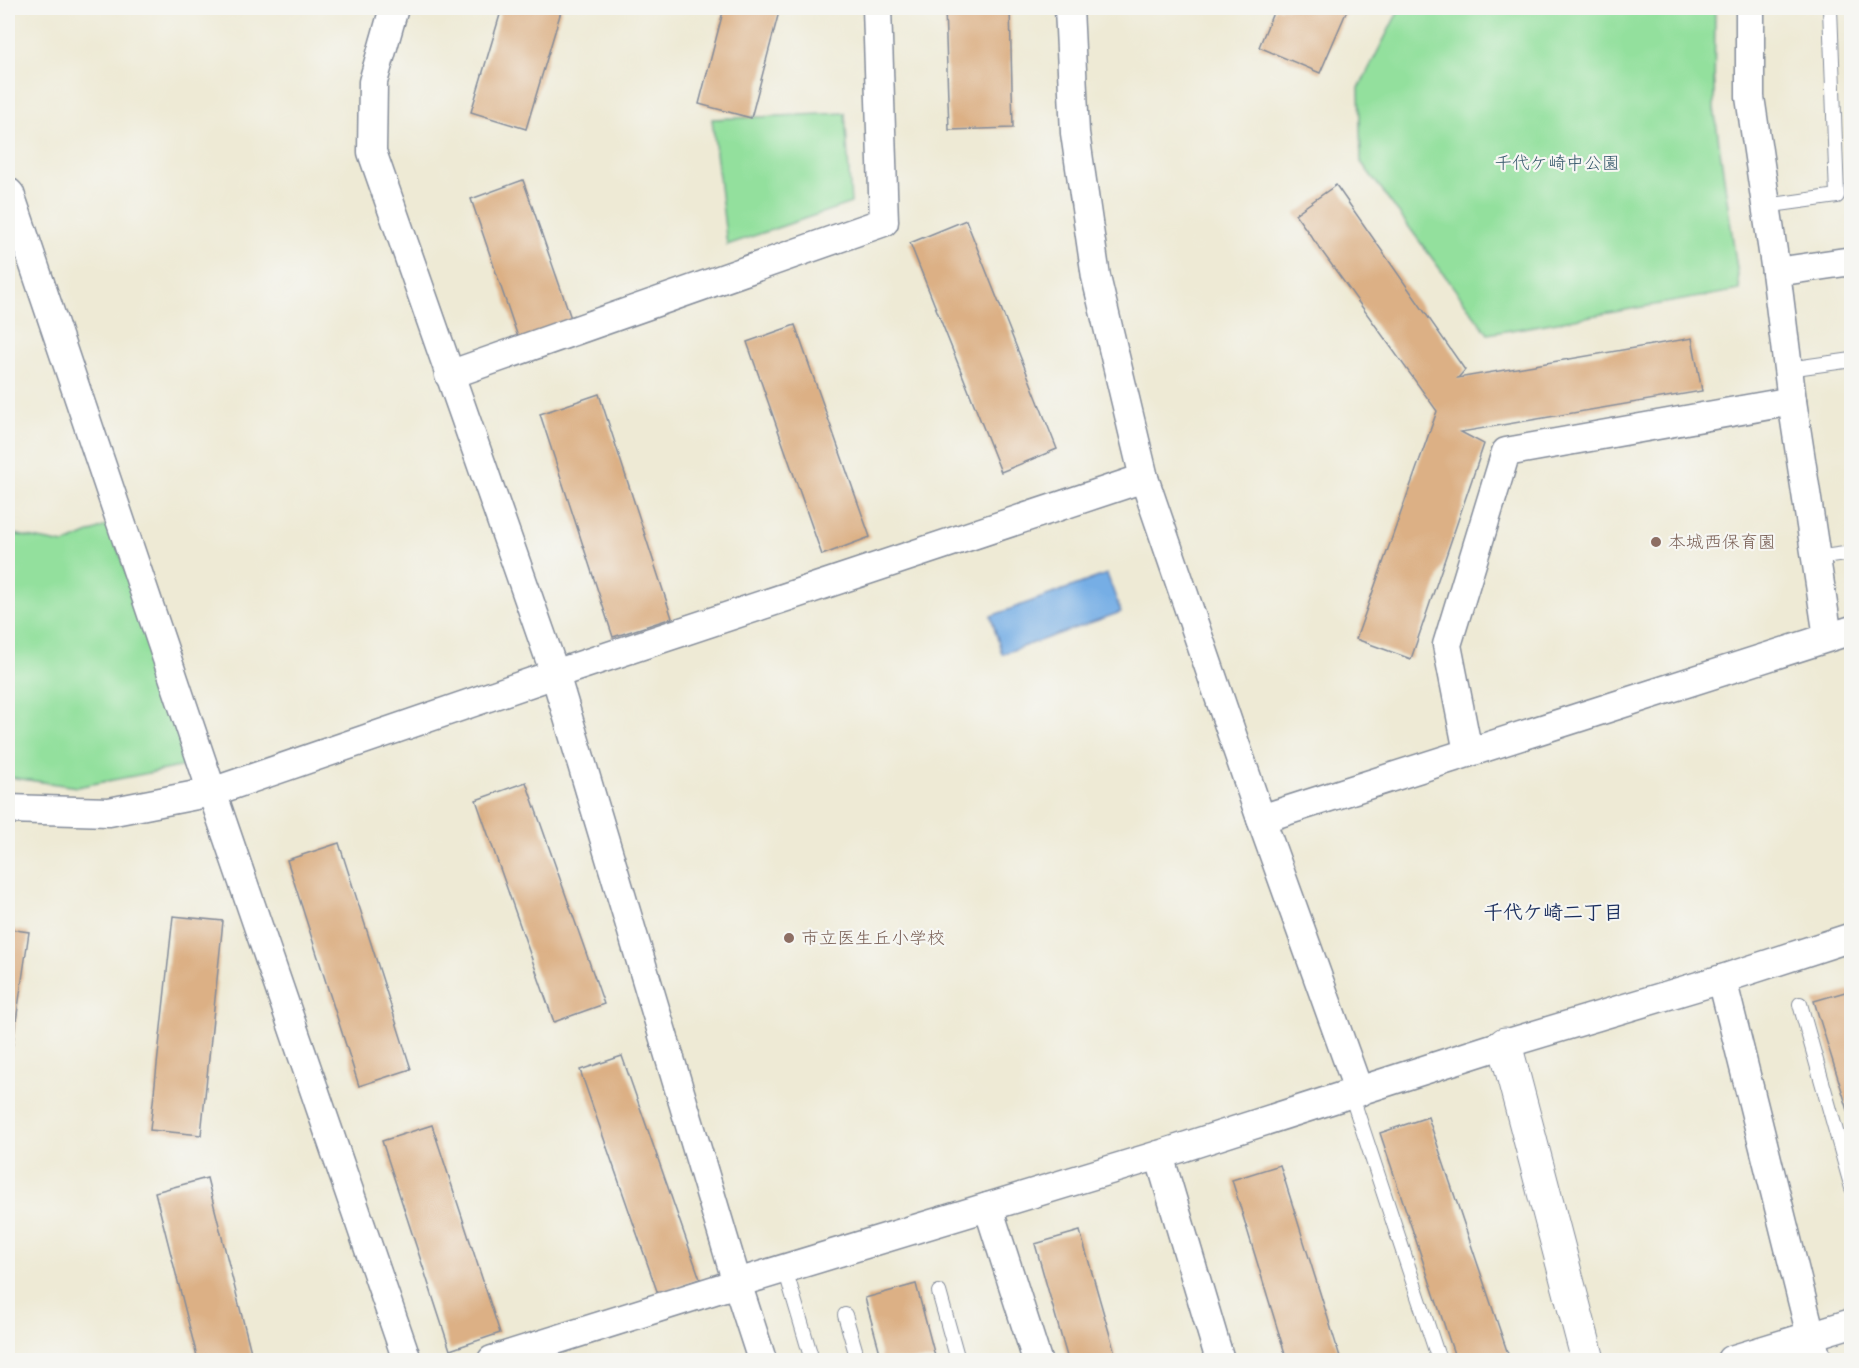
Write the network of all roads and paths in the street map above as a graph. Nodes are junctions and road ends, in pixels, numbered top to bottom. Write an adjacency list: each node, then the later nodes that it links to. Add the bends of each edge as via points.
1 (394, 8): 12 (street, via 373,82 372,152)
2 (877, 8): 12 (street, via 884,222)
3 (1069, 8): 14 (street, via 1075,134 1096,277)
4 (1750, 8): 7 (street, via 1750,97)
5 (1830, 8): 7 (lane, via 1837,196)
6 (8, 192): 20 (street)
7 (1766, 206): 9 (street)
8 (1851, 261): 9 (street)
9 (1776, 272): 11 (street)
10 (1851, 360): 11 (lane)
11 (1788, 369): 13 (street)
12 (449, 375): 18 (street)
13 (1792, 402): 16 (street); 19 (street, via 1506,452 1447,645)
14 (1144, 478): 18 (street); 22 (street)
15 (1851, 553): 16 (lane)
16 (1816, 558): 17 (street)
17 (1840, 634): 19 (street)
18 (555, 674): 20 (street); 32 (street)
19 (1468, 752): 22 (street)
20 (212, 792): 21 (street, via 109,812); 37 (street)
21 (8, 809)
22 (1261, 819): 27 (street)
23 (1851, 937): 24 (street)
24 (1722, 979): 26 (street); 36 (street)
25 (1800, 1004): 29 (lane)
26 (1505, 1044): 27 (street); 46 (street)
27 (1355, 1094): 28 (street); 45 (lane)
28 (1159, 1155): 30 (street); 44 (street)
29 (1851, 1188)
30 (988, 1207): 31 (street); 43 (street)
31 (785, 1269): 32 (street); 40 (lane)
32 (737, 1283): 38 (street); 39 (street)
33 (939, 1292): 42 (lane)
34 (845, 1315): 41 (lane)
35 (1851, 1323): 36 (street)
36 (1813, 1348): 47 (street)
37 (407, 1360)
38 (492, 1360)
39 (762, 1360)
40 (812, 1360)
41 (858, 1360)
42 (957, 1360)
43 (1037, 1360)
44 (1220, 1360)
45 (1439, 1360)
46 (1588, 1360)
47 (1731, 1360)

